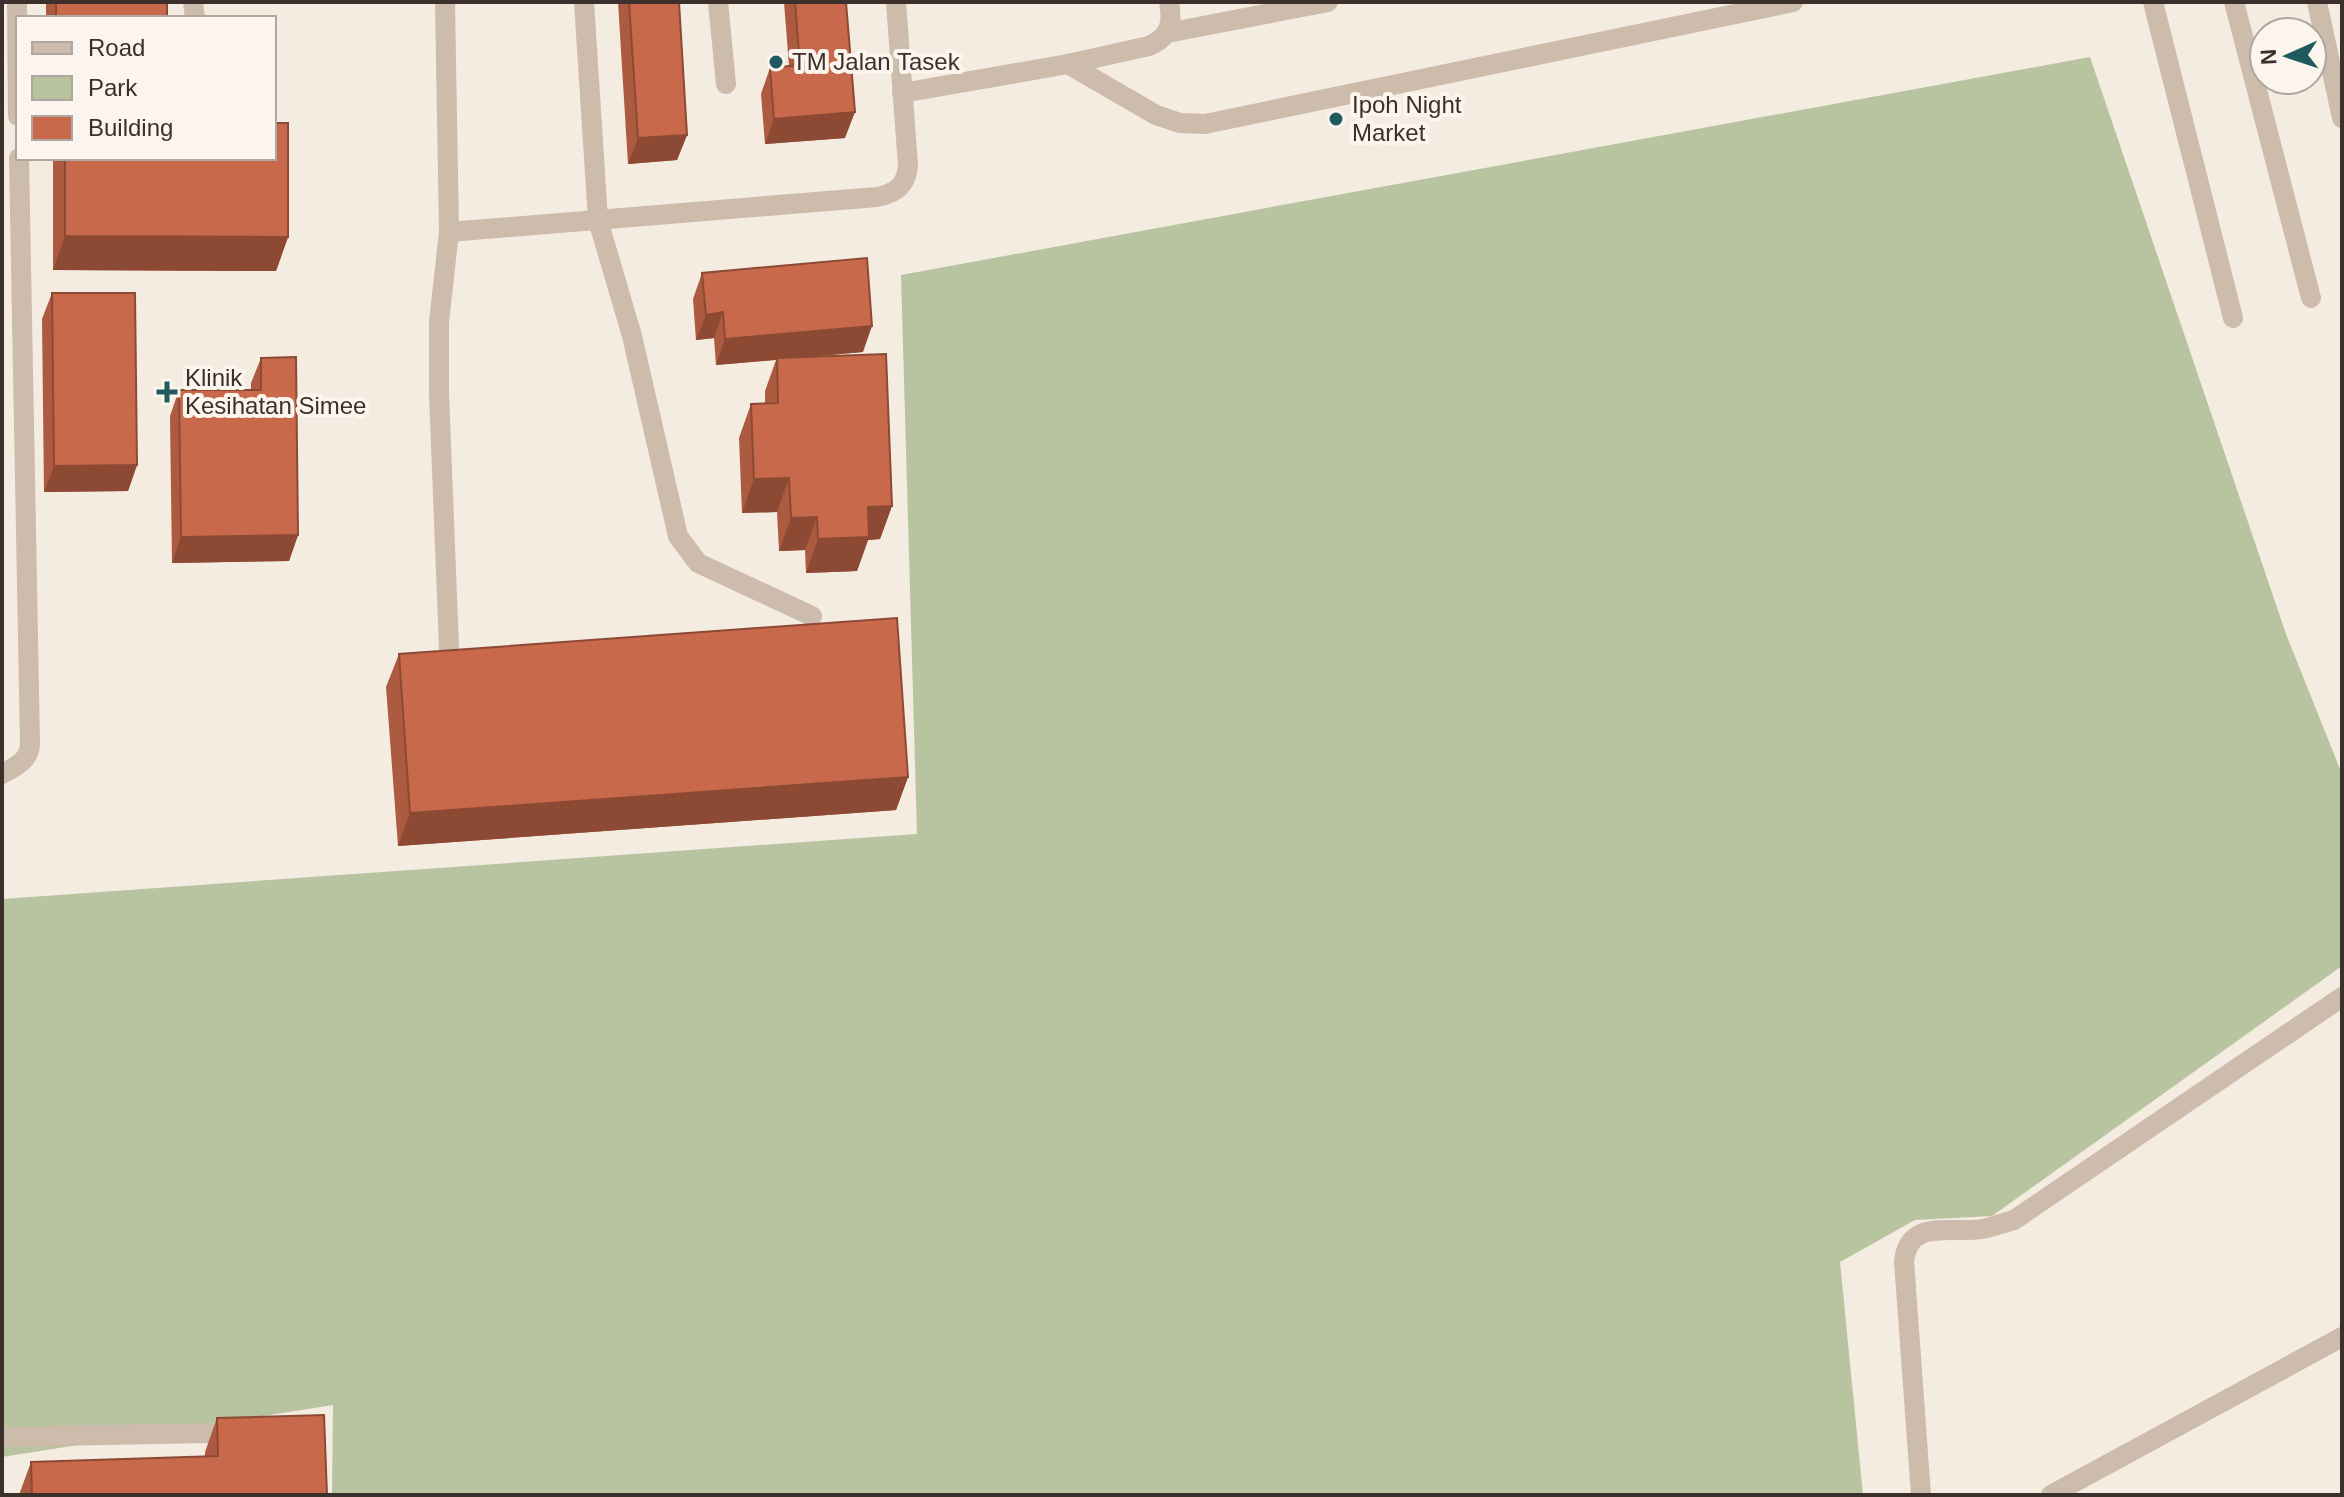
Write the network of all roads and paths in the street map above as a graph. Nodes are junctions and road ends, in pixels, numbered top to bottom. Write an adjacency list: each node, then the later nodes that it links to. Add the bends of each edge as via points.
1 (445, 2): 18 (street)
2 (584, 2): 17 (street)
3 (718, 2): 13 (street)
4 (896, 2): 14 (street)
5 (1169, 2): 11 (street, via 1172,23)
6 (1328, 2): 11 (street)
7 (1793, 2): 12 (street, via 1205,124 1156,115)
8 (2153, 2): 20 (street)
9 (2234, 2): 19 (street)
10 (2317, 2): 15 (street)
11 (1167, 33): 12 (street, via 1149,46)
12 (1068, 64): 14 (street)
13 (726, 84)
14 (902, 93): 17 (street, via 907,177 892,193)
15 (2342, 118)
16 (19, 160): 23 (street, via 30,752)
17 (598, 220): 18 (street); 21 (street, via 632,336 678,536 698,563)
18 (449, 232): 22 (street, via 439,322 439,393)
19 (2311, 298)
20 (2233, 318)
21 (812, 616)
22 (449, 648)
23 (2, 774)
24 (2342, 997): 28 (street, via 2014,1220 1982,1229 1920,1233 1911,1240 1904,1261)
25 (2342, 1337): 29 (street)
26 (2, 1437): 27 (street, via 208,1433 242,1439)
27 (248, 1448)
28 (1921, 1495)
29 (2052, 1495)

